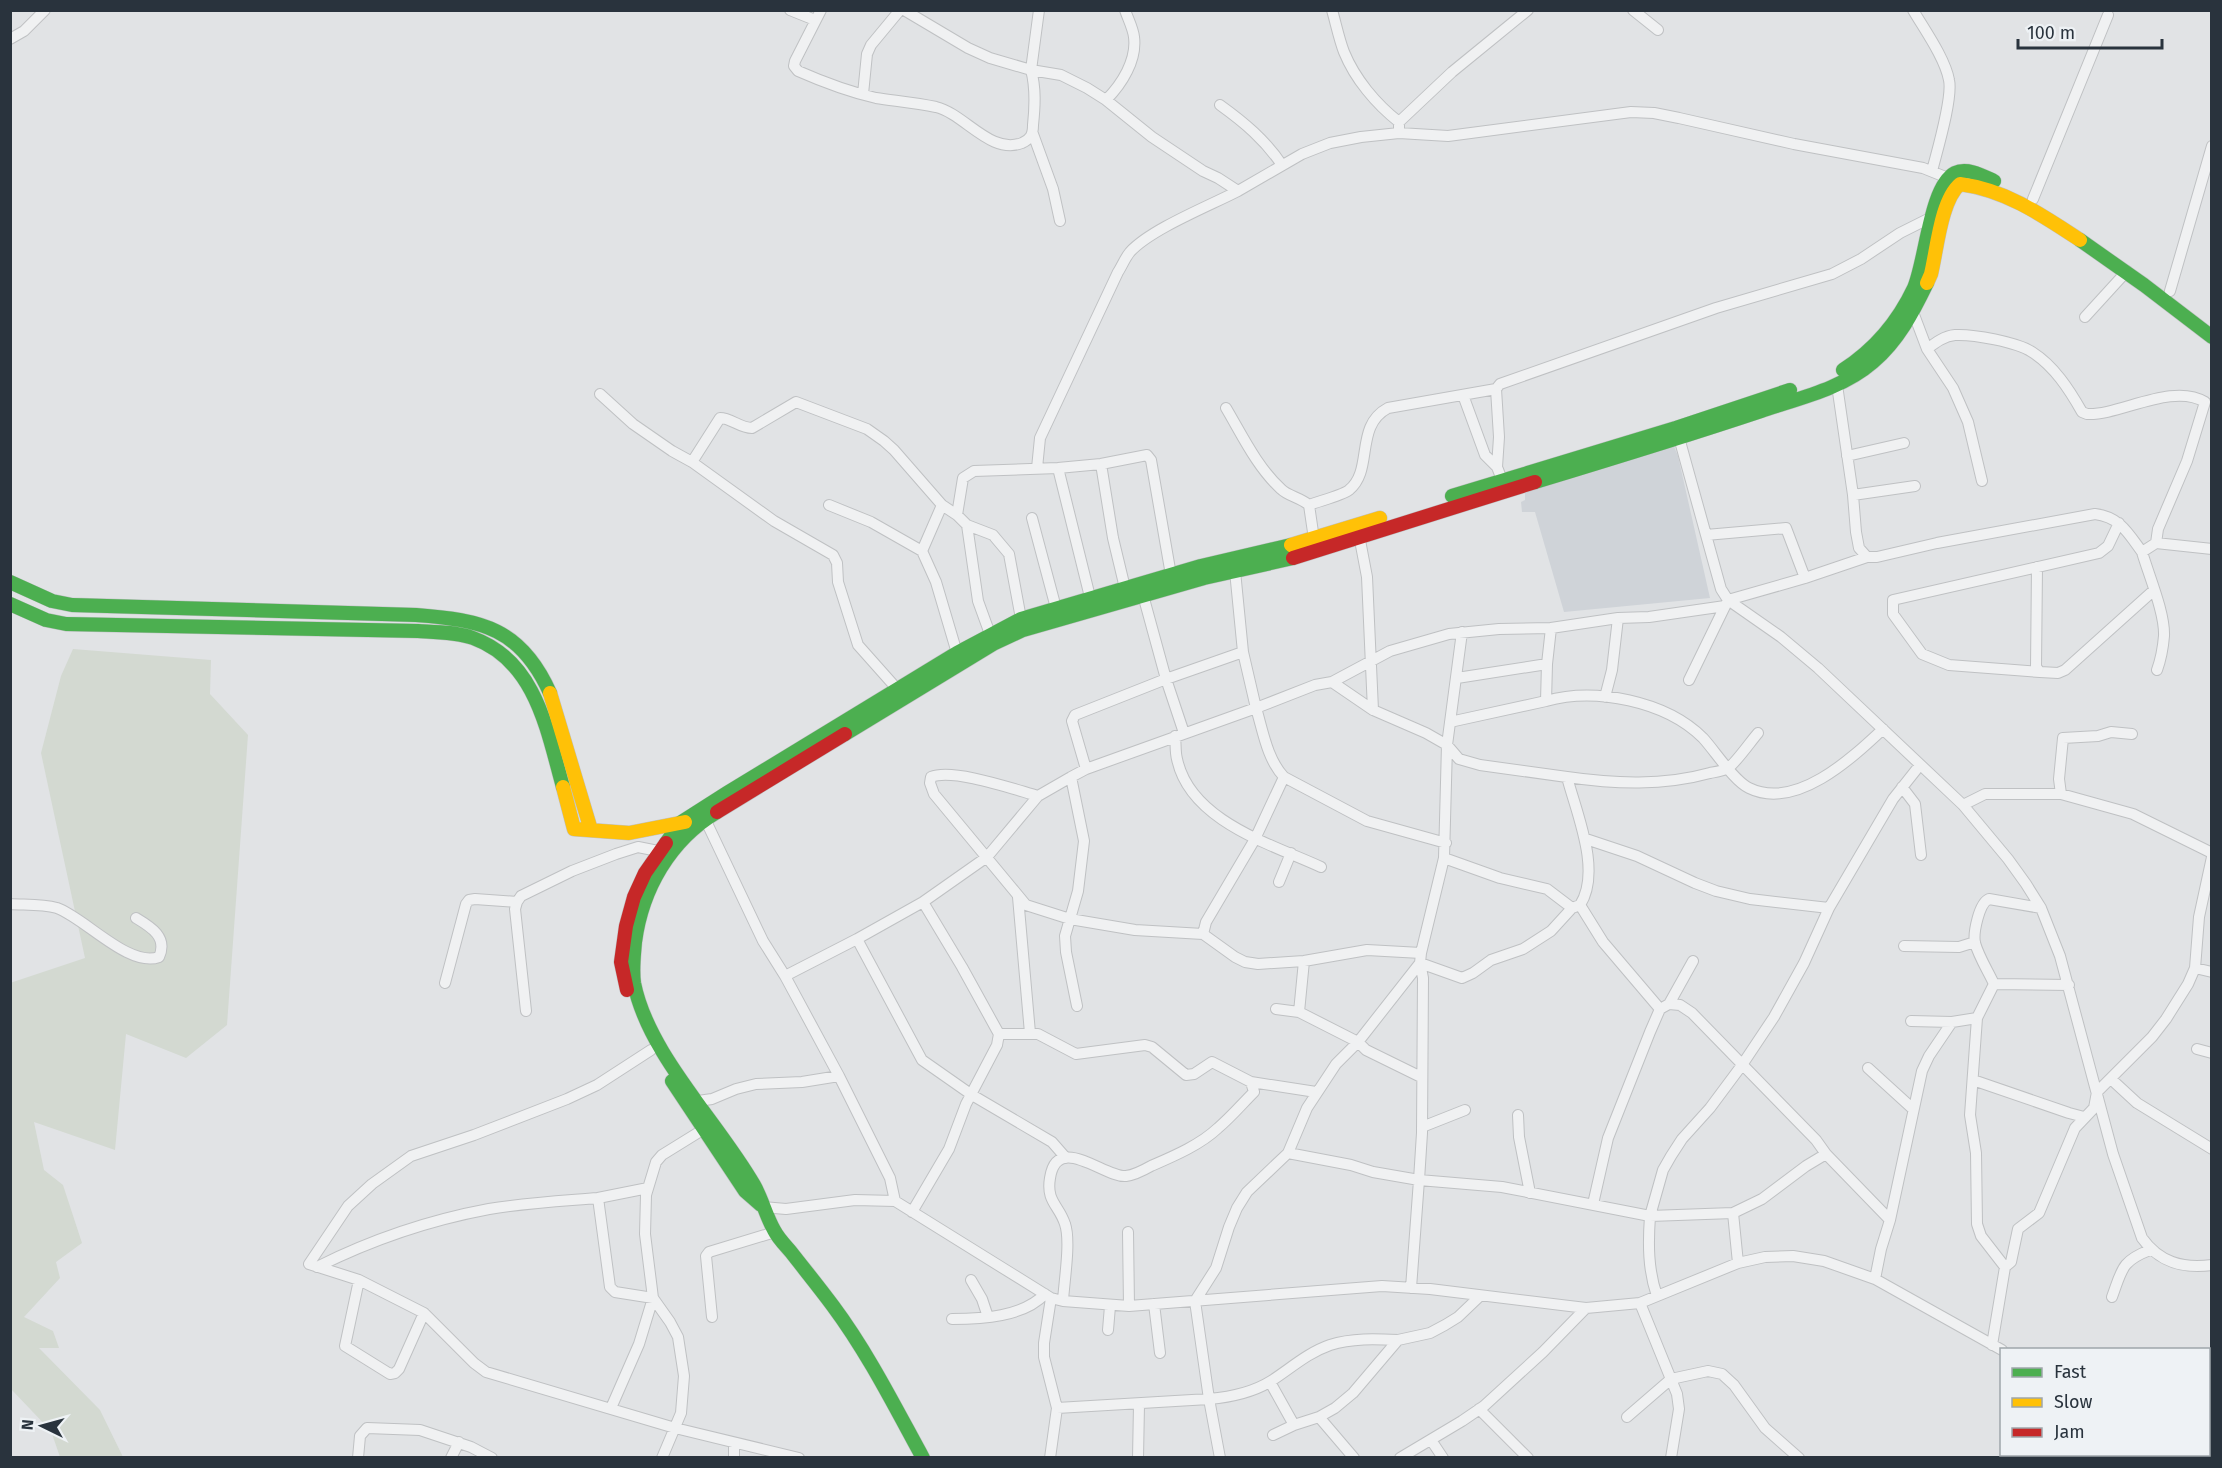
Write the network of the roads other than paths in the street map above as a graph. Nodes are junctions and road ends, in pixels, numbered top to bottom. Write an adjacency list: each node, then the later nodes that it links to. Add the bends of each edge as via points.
1 (45, 10): 15 (street)
2 (790, 10): 13 (street)
3 (821, 10): 13 (street)
4 (900, 10): 17 (street, via 867,54)
5 (904, 10): 16 (street, via 968,48)
6 (1039, 10): 16 (street)
7 (1125, 10): 18 (street, via 1134,49 1119,87)
8 (1332, 10): 20 (street, via 1344,52 1362,84)
9 (1528, 10): 20 (street, via 1452,72)
10 (1633, 10): 14 (street)
11 (1912, 10): 24 (street, via 1950,82)
12 (2108, 15): 27 (street)
13 (815, 20): 17 (street, via 794,66 798,71)
14 (1658, 30)
15 (10, 39)
16 (1031, 70): 18 (street, via 1061,75); 21 (street, via 1035,83)
17 (863, 94): 21 (street, via 945,110 1006,145 1027,141)
18 (1106, 99): 26 (street, via 1152,137)
19 (1220, 105): 23 (street, via 1262,139)
20 (1399, 128): 23 (street, via 1330,143); 24 (street, via 1448,136 1566,119 1654,113)
21 (1033, 134): 29 (street)
22 (2211, 146): 31 (street)
23 (1282, 165): 26 (street)
24 (1932, 171): 25 (street)
25 (1954, 181): 27 (main road, via 1955,173 1965,171); 28 (main road, via 1942,186); 30 (main road, via 2011,198); 32 (main road, via 1931,274)
26 (1238, 190): 48 (street, via 1180,219 1129,253 1040,438)
27 (2033, 199): 31 (main road)
28 (1932, 217): 38 (street, via 1832,274 1716,308 1511,379); 43 (main road, via 1913,288 1882,337 1850,366 1832,377)
29 (1060, 221)
30 (2127, 271): 33 (street); 35 (main road)
31 (2170, 291): 34 (main road)
32 (1913, 312): 36 (street); 37 (main road, via 1872,363)
33 (2085, 317)
34 (2211, 327)
35 (2211, 337)
36 (1927, 350): 41 (street, via 1955,335 2030,350 2056,372 2087,414 2161,398); 51 (street, via 1953,388 1968,422)
37 (1837, 385): 43 (main road); 45 (street)
38 (1496, 389): 40 (street); 50 (street)
39 (600, 394): 46 (street, via 633,423)
40 (1463, 395): 50 (street, via 1485,455); 56 (street, via 1388,408 1379,413 1368,430 1359,476 1348,490)
41 (2208, 399): 64 (street)
42 (1226, 408): 56 (street, via 1264,472 1283,491)
43 (1678, 433): 50 (main road); 62 (street)
44 (1904, 443): 45 (street)
45 (1846, 456): 53 (street)
46 (692, 462): 55 (street, via 720,418 752,428 791,404 801,403 867,429 884,441); 96 (street, via 774,521 833,555 858,645)
47 (1101, 464): 49 (street); 71 (street, via 1143,455 1151,460); 74 (street)
48 (1037, 468): 49 (street); 57 (street, via 968,474 960,484)
49 (1058, 468): 77 (street)
50 (1502, 479): 61 (main road); 63 (main road)
51 (1982, 481)
52 (1915, 486): 53 (street)
53 (1853, 495): 68 (street, via 1859,548)
54 (829, 505): 66 (street, via 871,522)
55 (942, 505): 57 (street); 66 (street)
56 (1309, 505): 63 (street)
57 (957, 515): 60 (street)
58 (1032, 518): 80 (street)
59 (2119, 523): 67 (street); 68 (street, via 2095,514); 69 (street, via 2108,546 2099,553)
60 (967, 525): 82 (street, via 993,535 1009,554); 85 (street, via 978,601)
61 (1359, 535): 70 (main road, via 1325,548); 88 (street, via 1367,577)
62 (1706, 535): 72 (street, via 1786,528); 78 (street)
63 (1314, 539): 71 (main road)
64 (2156, 543): 65 (street); 67 (street)
65 (2211, 549)
66 (922, 551): 87 (street, via 936,582)
67 (2142, 552): 75 (street)
68 (1867, 557): 72 (street)
69 (2037, 567): 91 (street, via 2036,667); 91 (street, via 1893,600 1893,614 1922,654 1949,665)
70 (1235, 571): 76 (main road); 86 (street)
71 (1171, 574): 74 (main road)
72 (1805, 578): 78 (street)
73 (10, 582): 119 (main road, via 72,605 416,615 471,621 493,629 528,655 553,697)
74 (1125, 588): 77 (main road)
75 (2153, 591): 90 (street, via 2164,634); 91 (street, via 2066,670)
76 (1143, 595): 82 (main road); 93 (street)
77 (1090, 597): 80 (main road)
78 (1727, 603): 81 (street, via 1649,617); 94 (street); 102 (street, via 1781,637)
79 (10, 604): 119 (main road, via 66,624 418,631 471,637 503,654 516,666 538,700 574,829)
80 (1056, 608): 82 (main road)
81 (1618, 618): 83 (street); 97 (street)
82 (1022, 624): 85 (main road); 117 (main road)
83 (1551, 628): 84 (street); 89 (street)
84 (1462, 632): 88 (street, via 1390,651); 92 (street)
85 (990, 634): 87 (main road)
86 (1243, 651): 93 (street); 99 (street)
87 (957, 653): 96 (main road)
88 (1370, 662): 95 (street); 100 (street)
89 (1547, 664): 92 (street); 98 (street)
90 (2157, 670)
91 (2040, 672)
92 (1457, 678): 101 (street)
93 (1166, 679): 104 (street); 109 (street, via 1075,715 1072,721)
94 (1689, 680)
95 (1332, 682): 99 (street); 100 (street)
96 (898, 690): 118 (main road)
97 (1605, 697): 98 (street, via 1581,695); 108 (street, via 1650,706 1681,720 1702,737)
98 (1546, 701): 101 (street)
99 (1256, 708): 104 (street); 111 (street, via 1275,769)
100 (1373, 710): 106 (street)
101 (1450, 722): 106 (street)
102 (1882, 729): 107 (street); 108 (street, via 1829,773 1802,789 1784,794 1748,788)
103 (1758, 733): 108 (street)
104 (1180, 734): 109 (street); 120 (street, via 1177,759 1186,784 1228,824)
105 (2132, 734): 114 (street, via 2111,732 2063,738)
106 (1447, 745): 112 (street, via 1459,759 1480,765); 122 (street)
107 (1920, 765): 113 (street); 116 (street)
108 (1728, 768): 112 (street, via 1665,782 1602,782)
109 (1086, 769): 110 (street)
110 (1071, 777): 115 (street); 139 (street, via 1084,841)
111 (1284, 777): 120 (street); 122 (street, via 1367,821)
112 (1567, 777): 121 (street)
113 (1902, 787): 125 (street, via 1915,804); 136 (street)
114 (2061, 794): 116 (street, via 1985,794); 126 (street, via 2133,814)
115 (1038, 796): 127 (street); 127 (street, via 958,775 931,777 934,794)
116 (1963, 804): 137 (street)
117 (705, 819): 118 (main road); 149 (street, via 763,941); 166 (main road, via 660,867 644,900 637,928 634,982)
118 (680, 823): 119 (main road, via 629,833); 123 (main road)
119 (591, 830)
120 (1255, 839): 124 (street); 140 (street, via 1206,922)
121 (1586, 839): 135 (street, via 1588,872 1584,898); 136 (street, via 1637,856 1716,891)
122 (1446, 843): 128 (street)
123 (658, 851): 132 (street, via 638,847 616,854 521,896); 166 (main road, via 634,897 621,962 637,1023)
124 (1291, 853): 129 (street); 130 (street)
125 (1921, 855)
126 (2211, 855): 147 (street, via 2199,918)
127 (987, 857): 131 (street); 133 (street)
128 (1444, 858): 135 (street, via 1546,889); 144 (street)
129 (1321, 867)
130 (1279, 882)
131 (1018, 897): 139 (street, via 1026,905); 161 (street)
132 (517, 902): 150 (street, via 469,900); 156 (street)
133 (923, 902): 141 (street); 162 (street)
134 (10, 904): 138 (street, via 59,909 122,949 143,958 159,957 161,940 155,930)
135 (1576, 907): 144 (street, via 1536,941 1491,960 1462,978); 154 (street, via 1603,942)
136 (1829, 908): 167 (street, via 1804,963)
137 (2041, 908): 142 (street, via 1985,900 1980,907); 152 (street)
138 (136, 918)
139 (1070, 919): 140 (street, via 1135,930); 153 (street, via 1066,952)
140 (1203, 934): 145 (street, via 1245,962)
141 (857, 939): 149 (street); 176 (street, via 921,1060)
142 (1975, 942): 143 (street, via 1959,948); 151 (street)
143 (1904, 946)
144 (1421, 958): 145 (street, via 1367,950); 163 (street); 170 (street)
145 (1304, 961): 157 (street)
146 (1693, 961): 154 (street)
147 (2195, 968): 148 (street); 171 (street, via 2166,1019)
148 (2211, 972)
149 (784, 976): 169 (street)
150 (445, 982)
151 (1994, 984): 152 (street); 158 (street)
152 (2069, 985): 175 (street)
153 (1077, 1006)
154 (1664, 1006): 167 (street, via 1680,1005 1692,1013); 193 (street, via 1608,1138)
155 (1276, 1009): 157 (street)
156 (526, 1011)
157 (1299, 1012): 163 (street)
158 (1977, 1018): 160 (street); 172 (street)
159 (1911, 1021): 160 (street)
160 (1952, 1022): 178 (street, via 1922,1071)
161 (1030, 1033): 162 (street); 173 (street, via 1046,1037 1076,1054 1145,1045 1186,1075 1212,1062)
162 (999, 1034): 176 (street, via 998,1045)
163 (1358, 1042): 170 (street, via 1366,1050); 174 (street)
164 (2197, 1048): 165 (street)
165 (2211, 1053)
166 (659, 1055): 177 (main road); 183 (main road); 204 (street, via 567,1099 411,1156 348,1206 310,1262)
167 (1742, 1065): 186 (street); 197 (street, via 1671,1156)
168 (1868, 1068): 178 (street)
169 (839, 1076): 177 (street, via 756,1084); 192 (street, via 890,1178)
170 (1421, 1077): 182 (street)
171 (2111, 1079): 175 (street); 184 (street, via 2137,1103)
172 (1973, 1080): 181 (street); 205 (street, via 1970,1115 1976,1153 1977,1224 1981,1236)
173 (1251, 1082): 174 (street); 187 (street, via 1254,1092 1217,1129 1177,1155 1128,1176 1085,1160)
174 (1316, 1092): 185 (street)
175 (2097, 1092): 181 (street, via 2094,1108); 201 (street, via 2112,1154 2142,1238)
176 (972, 1095): 187 (street, via 1052,1142); 195 (street, via 949,1149)
177 (699, 1101): 194 (main road, via 754,1185)
178 (1912, 1109): 198 (street)
179 (1465, 1110): 182 (street)
180 (1518, 1115): 190 (street)
181 (2084, 1117): 205 (street, via 2075,1128 2039,1213 2018,1229 2011,1262)
182 (1422, 1126): 188 (street)
183 (704, 1129): 189 (street, via 662,1155); 194 (main road, via 745,1191)
184 (2211, 1149)
185 (1288, 1153): 188 (street); 216 (street, via 1247,1192 1229,1227 1216,1268)
186 (1826, 1154): 196 (street, via 1762,1199); 198 (street)
187 (1066, 1158): 215 (street, via 1053,1168 1050,1188 1050,1197 1065,1223 1067,1236)
188 (1419, 1180): 190 (street); 209 (street)
189 (648, 1188): 191 (street); 214 (street, via 645,1224)
190 (1530, 1193): 193 (street)
191 (598, 1198): 204 (street, via 488,1209 366,1244); 214 (street, via 610,1287 615,1292)
192 (895, 1201): 194 (street, via 855,1200 786,1209); 195 (street)
193 (1593, 1204): 197 (street)
194 (763, 1207): 199 (main road)
195 (912, 1212): 210 (street)
196 (1733, 1213): 197 (street); 202 (street)
197 (1650, 1216): 212 (street, via 1651,1278)
198 (1890, 1220): 206 (street)
199 (775, 1232): 223 (street, via 706,1256); 251 (main road, via 834,1307)
200 (1128, 1232): 220 (street)
201 (2150, 1250): 203 (street, via 2179,1265); 213 (street, via 2127,1262)
202 (1738, 1263): 206 (street, via 1793,1256 1824,1261); 212 (street)
203 (2211, 1264)
204 (317, 1267): 207 (street)
205 (2005, 1267): 228 (street)
206 (1875, 1279): 228 (street)
207 (359, 1280): 222 (street); 222 (street, via 345,1346 390,1374 399,1369)
208 (971, 1280): 224 (street)
209 (1411, 1288): 211 (street); 216 (street, via 1382,1286)
210 (1048, 1296): 215 (street); 224 (street); 235 (street, via 1044,1357)
211 (1480, 1296): 221 (street); 227 (street, via 1445,1325 1430,1333)
212 (1657, 1296): 217 (street)
213 (2112, 1297)
214 (653, 1298): 234 (street, via 639,1344); 240 (street, via 678,1337 682,1355 681,1413)
215 (1063, 1301): 219 (street)
216 (1194, 1301): 218 (street); 232 (street)
217 (1640, 1303): 221 (street); 230 (street)
218 (1154, 1304): 220 (street); 229 (street)
219 (1110, 1306): 220 (street); 226 (street)
220 (1129, 1306)
221 (1586, 1308): 236 (street)
222 (424, 1313): 234 (street, via 486,1372)
223 (712, 1317)
224 (988, 1317): 225 (street)
225 (952, 1319)
226 (1108, 1330)
227 (1398, 1340): 231 (street, via 1362,1339 1328,1346); 237 (street, via 1353,1393)
228 (1997, 1347)
229 (1160, 1353)
230 (1671, 1379): 238 (street); 259 (street, via 1679,1408); 260 (street, via 1708,1371 1722,1374 1765,1428)
231 (1270, 1382): 232 (street, via 1251,1391); 239 (street)
232 (1209, 1399): 233 (street); 254 (street)
233 (1139, 1405): 235 (street); 253 (street)
234 (611, 1408): 240 (street)
235 (1057, 1408): 252 (street)
236 (1479, 1409): 242 (street); 258 (street)
237 (1319, 1417): 239 (street); 255 (street)
238 (1627, 1417)
239 (1294, 1425): 241 (street)
240 (675, 1428): 244 (street); 248 (street)
241 (1273, 1435)
242 (1431, 1440): 256 (street); 257 (street)
243 (459, 1442): 245 (street, via 420,1430 367,1428 360,1436); 246 (street); 247 (street)
244 (734, 1443): 249 (street); 250 (street)
245 (358, 1458)
246 (451, 1458)
247 (492, 1458)
248 (662, 1458)
249 (734, 1458)
250 (799, 1458)
251 (923, 1458)
252 (1050, 1458)
253 (1138, 1458)
254 (1220, 1458)
255 (1354, 1458)
256 (1401, 1458)
257 (1443, 1458)
258 (1528, 1458)
259 (1671, 1458)
260 (1799, 1458)

